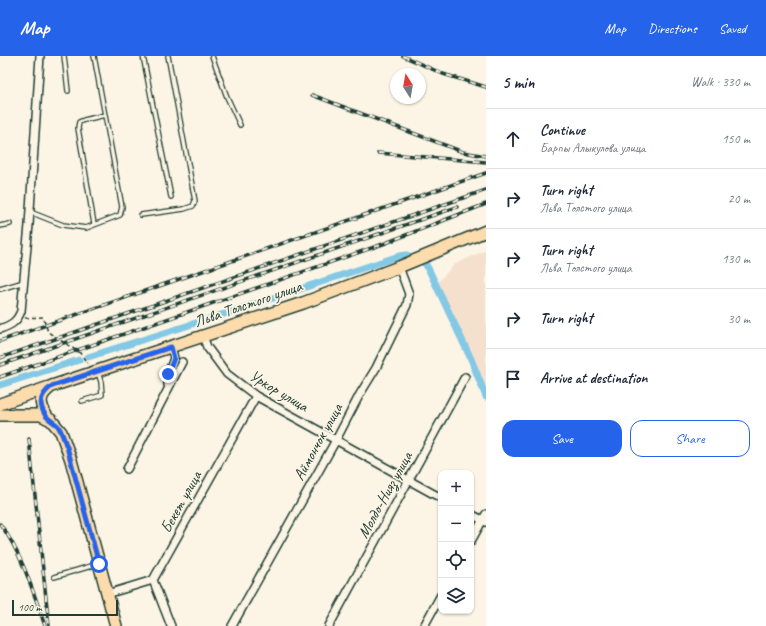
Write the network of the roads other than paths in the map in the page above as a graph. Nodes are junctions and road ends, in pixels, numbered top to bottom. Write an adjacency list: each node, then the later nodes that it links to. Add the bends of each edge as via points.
1 (40, 56): 11 (street)
2 (64, 56): 7 (lane)
3 (94, 56): 8 (lane)
4 (143, 56): 10 (lane)
5 (168, 56): 12 (lane, via 195,201 193,206)
6 (212, 56): 9 (lane)
7 (68, 91)
8 (105, 114): 14 (lane, via 122,207 120,214); 14 (lane, via 79,122 78,128)
9 (240, 125)
10 (172, 197)
11 (30, 212): 14 (lane, via 63,225 86,228); 18 (street)
12 (141, 215)
13 (10, 224): 15 (lane)
14 (94, 224)
15 (0, 226)
16 (486, 231): 17 (main road, Льва Толстого улица)
17 (398, 267): 21 (main road, Льва Толстого улица, via 303,303); 33 (street, Аймончок улица, via 409,294 407,305)
18 (24, 282): 19 (lane); 20 (street, via 18,319 12,325)
19 (0, 289)
20 (0, 329)
21 (203, 336): 22 (main road, Льва Толстого улица); 28 (street, Уркор улица, via 207,347 227,374)
22 (171, 347): 24 (main road, Льва Толстого улица); 27 (street, via 174,358 168,374)
23 (182, 362): 27 (street)
24 (98, 371): 26 (main road, Льва Толстого улица); 29 (lane, via 102,382 102,395)
25 (465, 377): 35 (street, Молдо-Нияз улица)
26 (52, 386): 30 (main road, Льва Толстого улица); 32 (main road, via 45,391 41,401)
27 (168, 387): 34 (street)
28 (256, 396): 33 (street, Уркор улица); 42 (street, Бекет улица)
29 (82, 401)
30 (0, 404)
31 (0, 415): 32 (main road, via 26,414)
32 (46, 417): 40 (main road, via 58,427 64,438)
33 (336, 440): 35 (street, Уркор улица); 47 (street, Аймончок улица)
34 (127, 469)
35 (409, 480): 36 (street, Уркор улица); 48 (street, Молдо-Нияз улица)
36 (438, 496)
37 (474, 515): 38 (street)
38 (485, 519): 39 (street)
39 (474, 536)
40 (99, 564): 41 (lane); 43 (main road)
41 (54, 577)
42 (153, 580): 43 (street); 46 (street)
43 (107, 594): 45 (main road)
44 (438, 600): 49 (street)
45 (116, 626)
46 (171, 626)
47 (232, 626)
48 (329, 626)
49 (424, 626)

